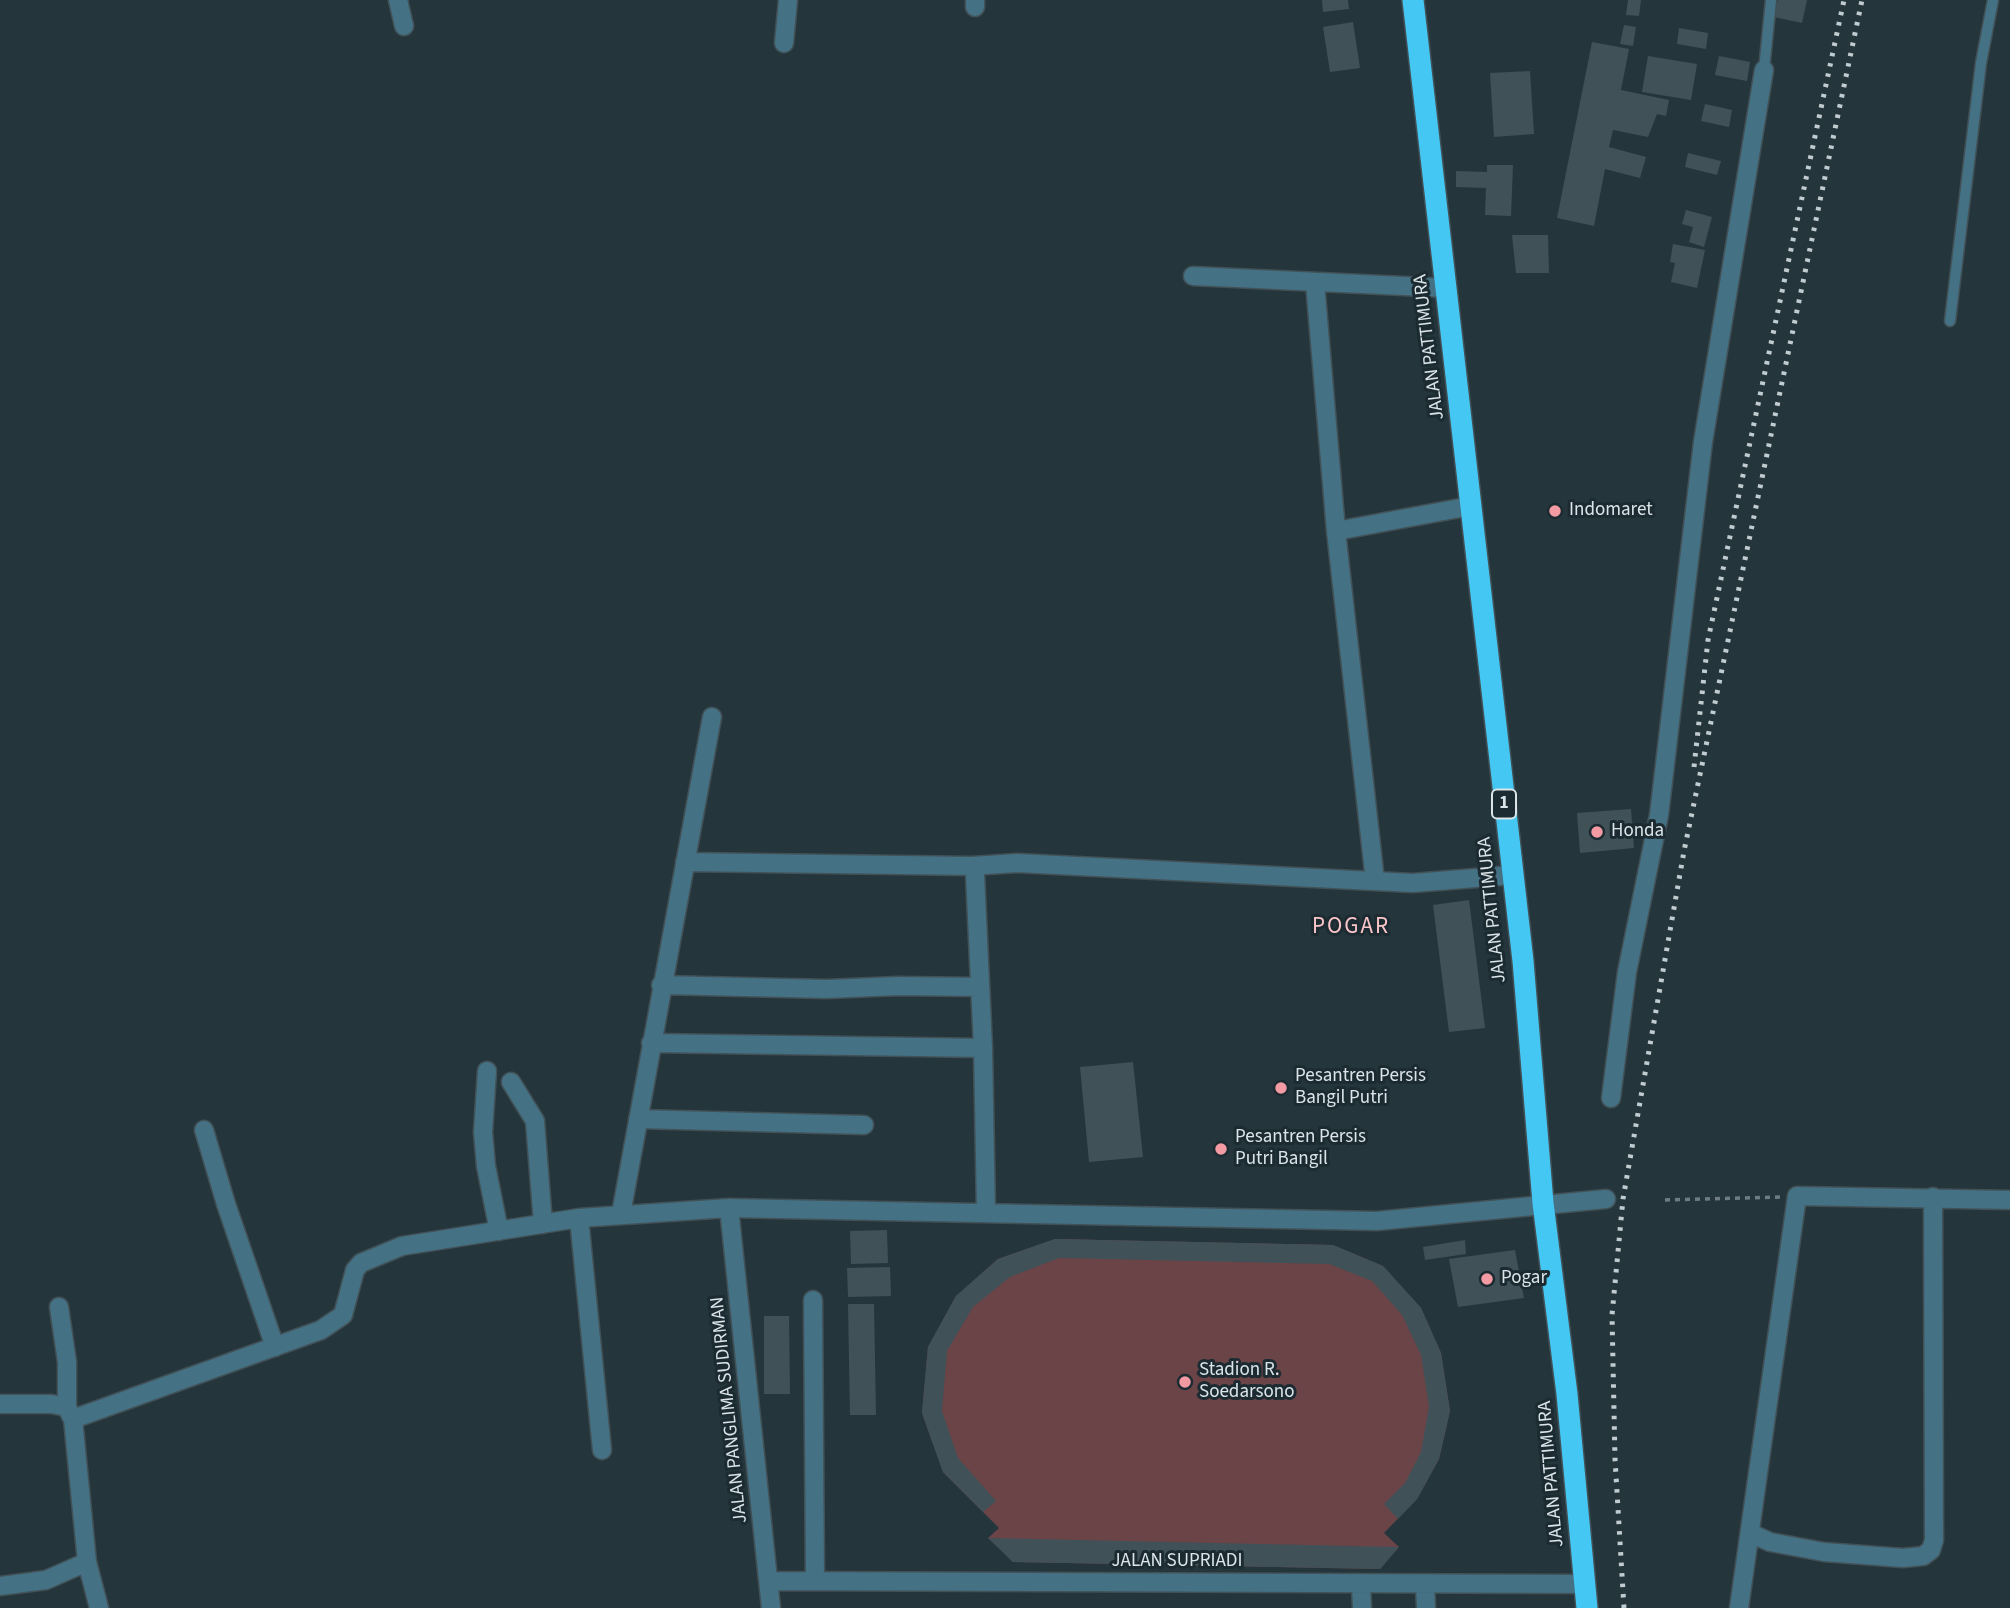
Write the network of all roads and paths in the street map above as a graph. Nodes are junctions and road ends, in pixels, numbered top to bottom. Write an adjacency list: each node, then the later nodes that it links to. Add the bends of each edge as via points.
1 (398, 0): 6 (street)
2 (788, 0): 7 (street)
3 (1413, 0): 11 (highway, JALAN PATTIMURA / 1)
4 (1771, 0): 8 (lane)
5 (1993, 0): 12 (lane)
6 (404, 26)
7 (784, 43)
8 (1764, 69): 26 (street, via 1703,442 1659,815 1627,972)
9 (1194, 276): 10 (street)
10 (1315, 283): 11 (street); 14 (street)
11 (1446, 288): 13 (highway, JALAN PATTIMURA / 1)
12 (1950, 321)
13 (1471, 506): 14 (street); 18 (highway, JALAN PATTIMURA / 1)
14 (1336, 531): 19 (street)
15 (712, 717): 16 (street)
16 (685, 862): 17 (street); 20 (street)
17 (972, 866): 19 (street, via 1057,864); 21 (street)
18 (1513, 875): 19 (street, via 1413,883); 35 (highway, JALAN PATTIMURA / 1)
19 (1375, 881)
20 (661, 985): 21 (street); 22 (street)
21 (980, 987): 23 (street)
22 (651, 1043): 23 (street); 27 (street)
23 (983, 1048): 37 (street)
24 (487, 1071): 41 (street, via 483,1132)
25 (510, 1082): 40 (street, via 535,1121)
26 (1611, 1098)
27 (638, 1119): 28 (street); 38 (street)
28 (864, 1125)
29 (205, 1130): 44 (street)
30 (1797, 1196): 31 (street); 33 (path); 48 (street)
31 (1933, 1197): 34 (street); 48 (street, via 1931,1550 1923,1556 1903,1558 1824,1552)
32 (1606, 1199): 35 (street)
33 (1665, 1200)
34 (2010, 1200)
35 (1543, 1203): 37 (street, via 1377,1221); 53 (highway, JALAN PATTIMURA / 1)
36 (729, 1208): 37 (street); 38 (street); 50 (street, JALAN PANGLIMA SUDIRMAN)
37 (986, 1212)
38 (621, 1214): 39 (street)
39 (579, 1218): 40 (street); 47 (street)
40 (543, 1224): 41 (street)
41 (499, 1231): 44 (street, via 402,1246 371,1257 355,1270 348,1303 336,1322)
42 (813, 1300): 51 (street)
43 (59, 1307): 46 (street)
44 (275, 1347): 46 (street)
45 (0, 1404): 46 (street)
46 (70, 1413): 49 (street)
47 (602, 1450)
48 (1750, 1533): 61 (street)
49 (86, 1562): 54 (street, via 46,1580); 56 (street)
50 (769, 1581): 51 (street, JALAN SUPRIADI); 57 (street, JALAN PANGLIMA SUDIRMAN)
51 (815, 1581): 52 (street, JALAN SUPRIADI)
52 (1361, 1584): 55 (street, JALAN SUPRIADI); 58 (street)
53 (1585, 1584): 55 (street, JALAN SUPRIADI); 60 (highway, JALAN PATTIMURA / 1)
54 (0, 1586)
55 (1425, 1586): 59 (street)
56 (99, 1608)
57 (771, 1608)
58 (1362, 1608)
59 (1426, 1608)
60 (1587, 1608)
61 (1739, 1608)

